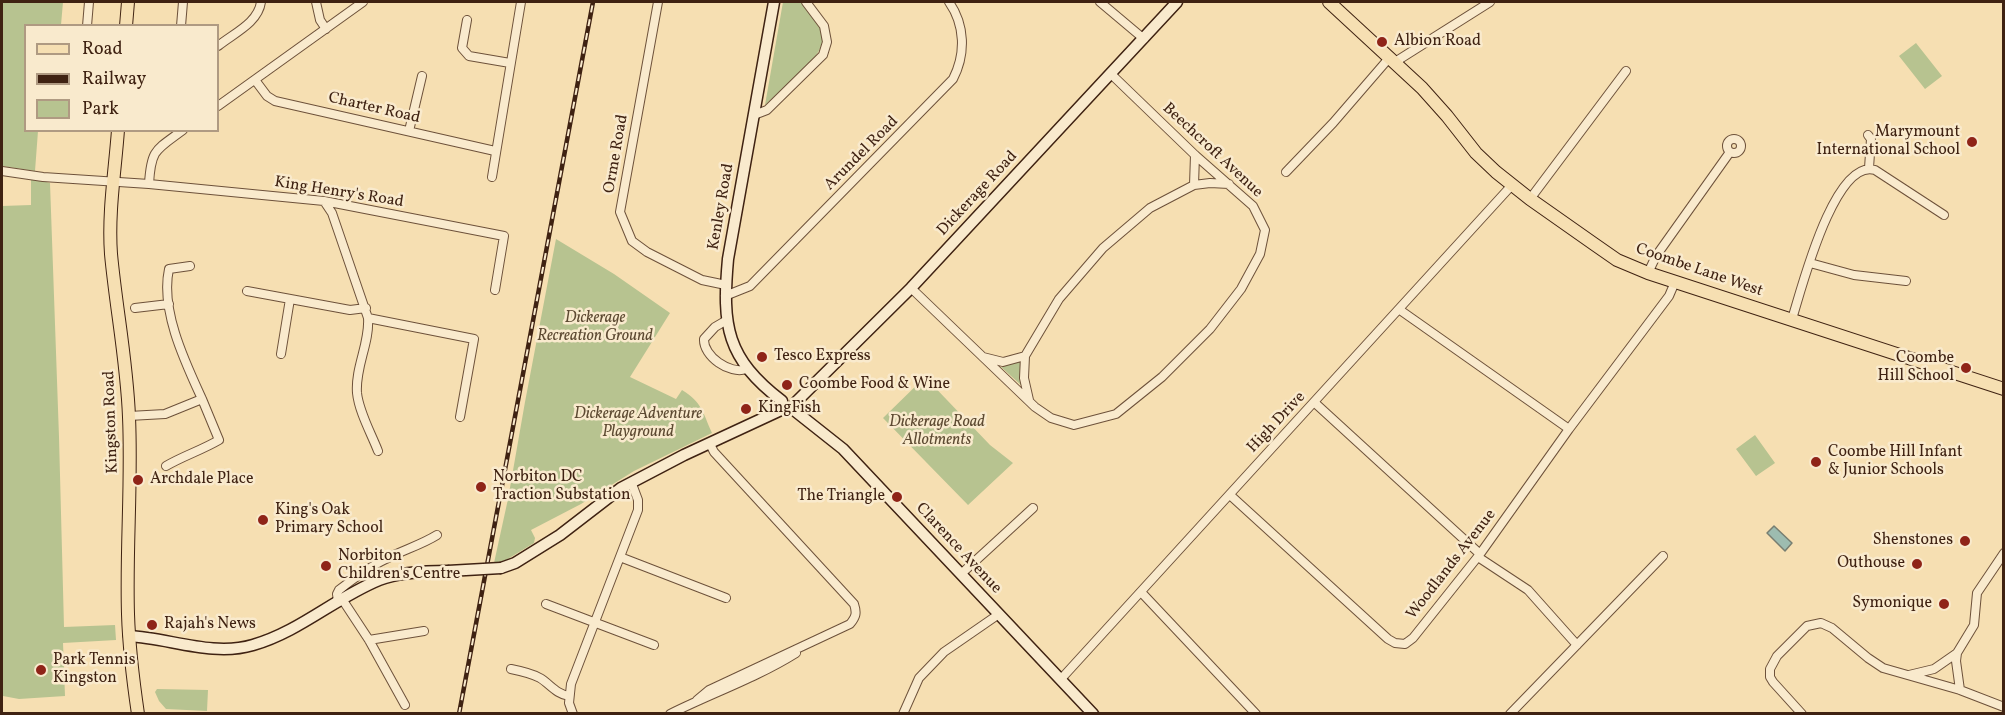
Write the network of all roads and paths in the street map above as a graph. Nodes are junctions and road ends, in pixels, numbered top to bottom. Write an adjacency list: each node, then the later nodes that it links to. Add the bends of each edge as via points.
1 (89, 2): 17 (street)
2 (128, 2): 18 (main road)
3 (183, 2): 19 (street)
4 (261, 2): 22 (street, via 259,14)
5 (316, 2): 20 (street)
6 (363, 2): 20 (street)
7 (521, 2): 24 (street)
8 (658, 2): 58 (street, Orme Road, via 620,212 632,241)
9 (774, 2): 30 (street, Kenley Road)
10 (806, 2): 30 (street, via 824,26 827,42 823,55 767,110)
11 (949, 2): 58 (street, Arundel Road, via 958,17 962,38 961,58 953,79 750,286)
12 (1100, 2): 21 (street)
13 (1177, 2): 21 (street, Dickerage Road)
14 (1329, 2): 23 (main road, Coombe Lane West)
15 (1490, 2): 23 (street)
16 (467, 20): 24 (street, via 462,48 465,52)
17 (87, 24)
18 (126, 24)
19 (181, 24)
20 (326, 29): 28 (street)
21 (1144, 39): 26 (street, Dickerage Road)
22 (219, 45)
23 (1392, 60): 40 (street); 46 (main road, Coombe Lane West, via 1447,116 1476,153)
24 (510, 63): 35 (street)
25 (1626, 71): 47 (street)
26 (1111, 74): 37 (street, Beechcroft Avenue); 55 (street, Dickerage Road)
27 (422, 76): 31 (street)
28 (255, 80): 29 (street); 31 (street, Charter Road, via 275,101)
29 (219, 105)
30 (754, 115): 58 (street, Kenley Road)
31 (409, 131): 35 (street, Charter Road)
32 (118, 132): 42 (main road, Kingston Road)
33 (180, 132): 43 (street, via 153,155)
34 (1868, 135): 38 (street)
35 (495, 151): 41 (street)
36 (1730, 152): 52 (street)
37 (1195, 155): 44 (street, Beechcroft Avenue); 45 (street)
38 (1869, 168): 49 (street); 50 (street, via 1847,181 1822,227)
39 (2, 171): 42 (street, King Henry's Road)
40 (1286, 172)
41 (492, 177)
42 (114, 181): 43 (street, King Henry's Road); 77 (main road, Kingston Road, via 111,254)
43 (149, 184): 48 (street, King Henry's Road)
44 (1229, 184): 45 (street); 73 (street, Beechcroft Avenue, via 1253,206 1265,230 1260,254 1241,289 1210,329 1162,377 1116,414 1074,425 1051,418)
45 (1194, 185): 68 (street, via 1150,208 1103,248 1059,299)
46 (1512, 185): 47 (main road, Coombe Lane West); 63 (street, High Drive)
47 (1530, 199): 52 (main road, Coombe Lane West, via 1617,260)
48 (324, 201): 56 (street, King Henry's Road, via 504,236); 62 (street, via 332,213)
49 (1944, 214)
50 (1810, 263): 53 (street, via 1854,275); 66 (street)
51 (190, 266): 60 (street, via 169,269)
52 (1648, 273): 54 (main road, Coombe Lane West)
53 (1906, 281)
54 (1675, 282): 66 (main road, Coombe Lane West); 79 (street, Woodlands Avenue, via 1669,296)
55 (911, 288): 69 (street, Beechcroft Avenue); 76 (street, Dickerage Road)
56 (495, 290)
57 (247, 291): 59 (street)
58 (725, 291): 65 (street, Kenley Road)
59 (290, 298): 62 (street, via 350,310); 67 (street)
60 (169, 304): 61 (street); 72 (street, via 174,329)
61 (135, 308)
62 (366, 308): 64 (street)
63 (1400, 309): 74 (street, High Drive); 79 (street)
64 (368, 318): 78 (street, via 474,339); 81 (street, via 357,395)
65 (727, 320): 70 (street, Kenley Road, via 734,347); 70 (street, via 704,339 704,347 710,356 732,369)
66 (1792, 320): 71 (main road, Coombe Lane West)
67 (280, 354)
68 (1025, 356): 69 (street, via 1003,362); 73 (street)
69 (982, 357): 73 (street, Beechcroft Avenue)
70 (746, 369): 75 (street, Kenley Road)
71 (2004, 389)
72 (202, 399): 77 (street, via 165,414); 82 (street, via 219,440)
73 (1029, 400)
74 (1315, 403): 84 (street, High Drive); 88 (street)
75 (782, 405): 76 (street, Kenley Road, via 790,398); 80 (street)
76 (796, 406): 91 (street, Clarence Avenue, via 836,442)
77 (129, 416): 99 (main road, Kingston Road)
78 (460, 417)
79 (1569, 429): 88 (street, Woodlands Avenue)
80 (710, 444): 83 (street, via 676,458); 113 (street, via 854,604 857,613 850,624 785,660)
81 (378, 451)
82 (166, 466)
83 (632, 484): 90 (street, via 638,510); 94 (street, bridge, via 614,492 560,536 515,563 501,568 391,576)
84 (1230, 495): 88 (street, Woodlands Avenue, via 1395,643 1405,644 1413,638); 92 (street, High Drive)
85 (1033, 508): 91 (street)
86 (437, 535): 94 (street, via 368,569 339,590)
87 (2004, 553): 103 (street, via 1977,593 1974,625)
88 (1479, 555): 102 (street, via 1528,590)
89 (1663, 556): 102 (street)
90 (620, 557): 93 (street); 97 (street)
91 (961, 574): 96 (street, Clarence Avenue)
92 (1141, 592): 106 (street, High Drive); 116 (street)
93 (726, 598)
94 (340, 601): 99 (street, via 289,631 243,647 211,648); 100 (street)
95 (546, 604): 97 (street)
96 (999, 614): 106 (street, Clarence Avenue); 114 (street, via 944,652 919,678)
97 (594, 622): 101 (street); 108 (street)
98 (424, 631): 100 (street)
99 (129, 636): 111 (main road, Kingston Road)
100 (369, 640): 109 (street)
101 (654, 645)
102 (1577, 645): 117 (street)
103 (1957, 653): 105 (street, via 1934,669); 107 (street)
104 (511, 669): 108 (street, via 532,674 558,693)
105 (1905, 676): 107 (street); 118 (street, via 1875,663 1826,624 1812,624 1791,642 1770,669 1770,676)
106 (1061, 679): 115 (street, Clarence Avenue)
107 (1960, 690): 110 (street)
108 (569, 696): 112 (street)
109 (405, 705)
110 (2004, 707)
111 (138, 714)
112 (573, 714)
113 (670, 714)
114 (903, 714)
115 (1094, 714)
116 (1256, 714)
117 (1510, 714)
118 (1802, 714)

